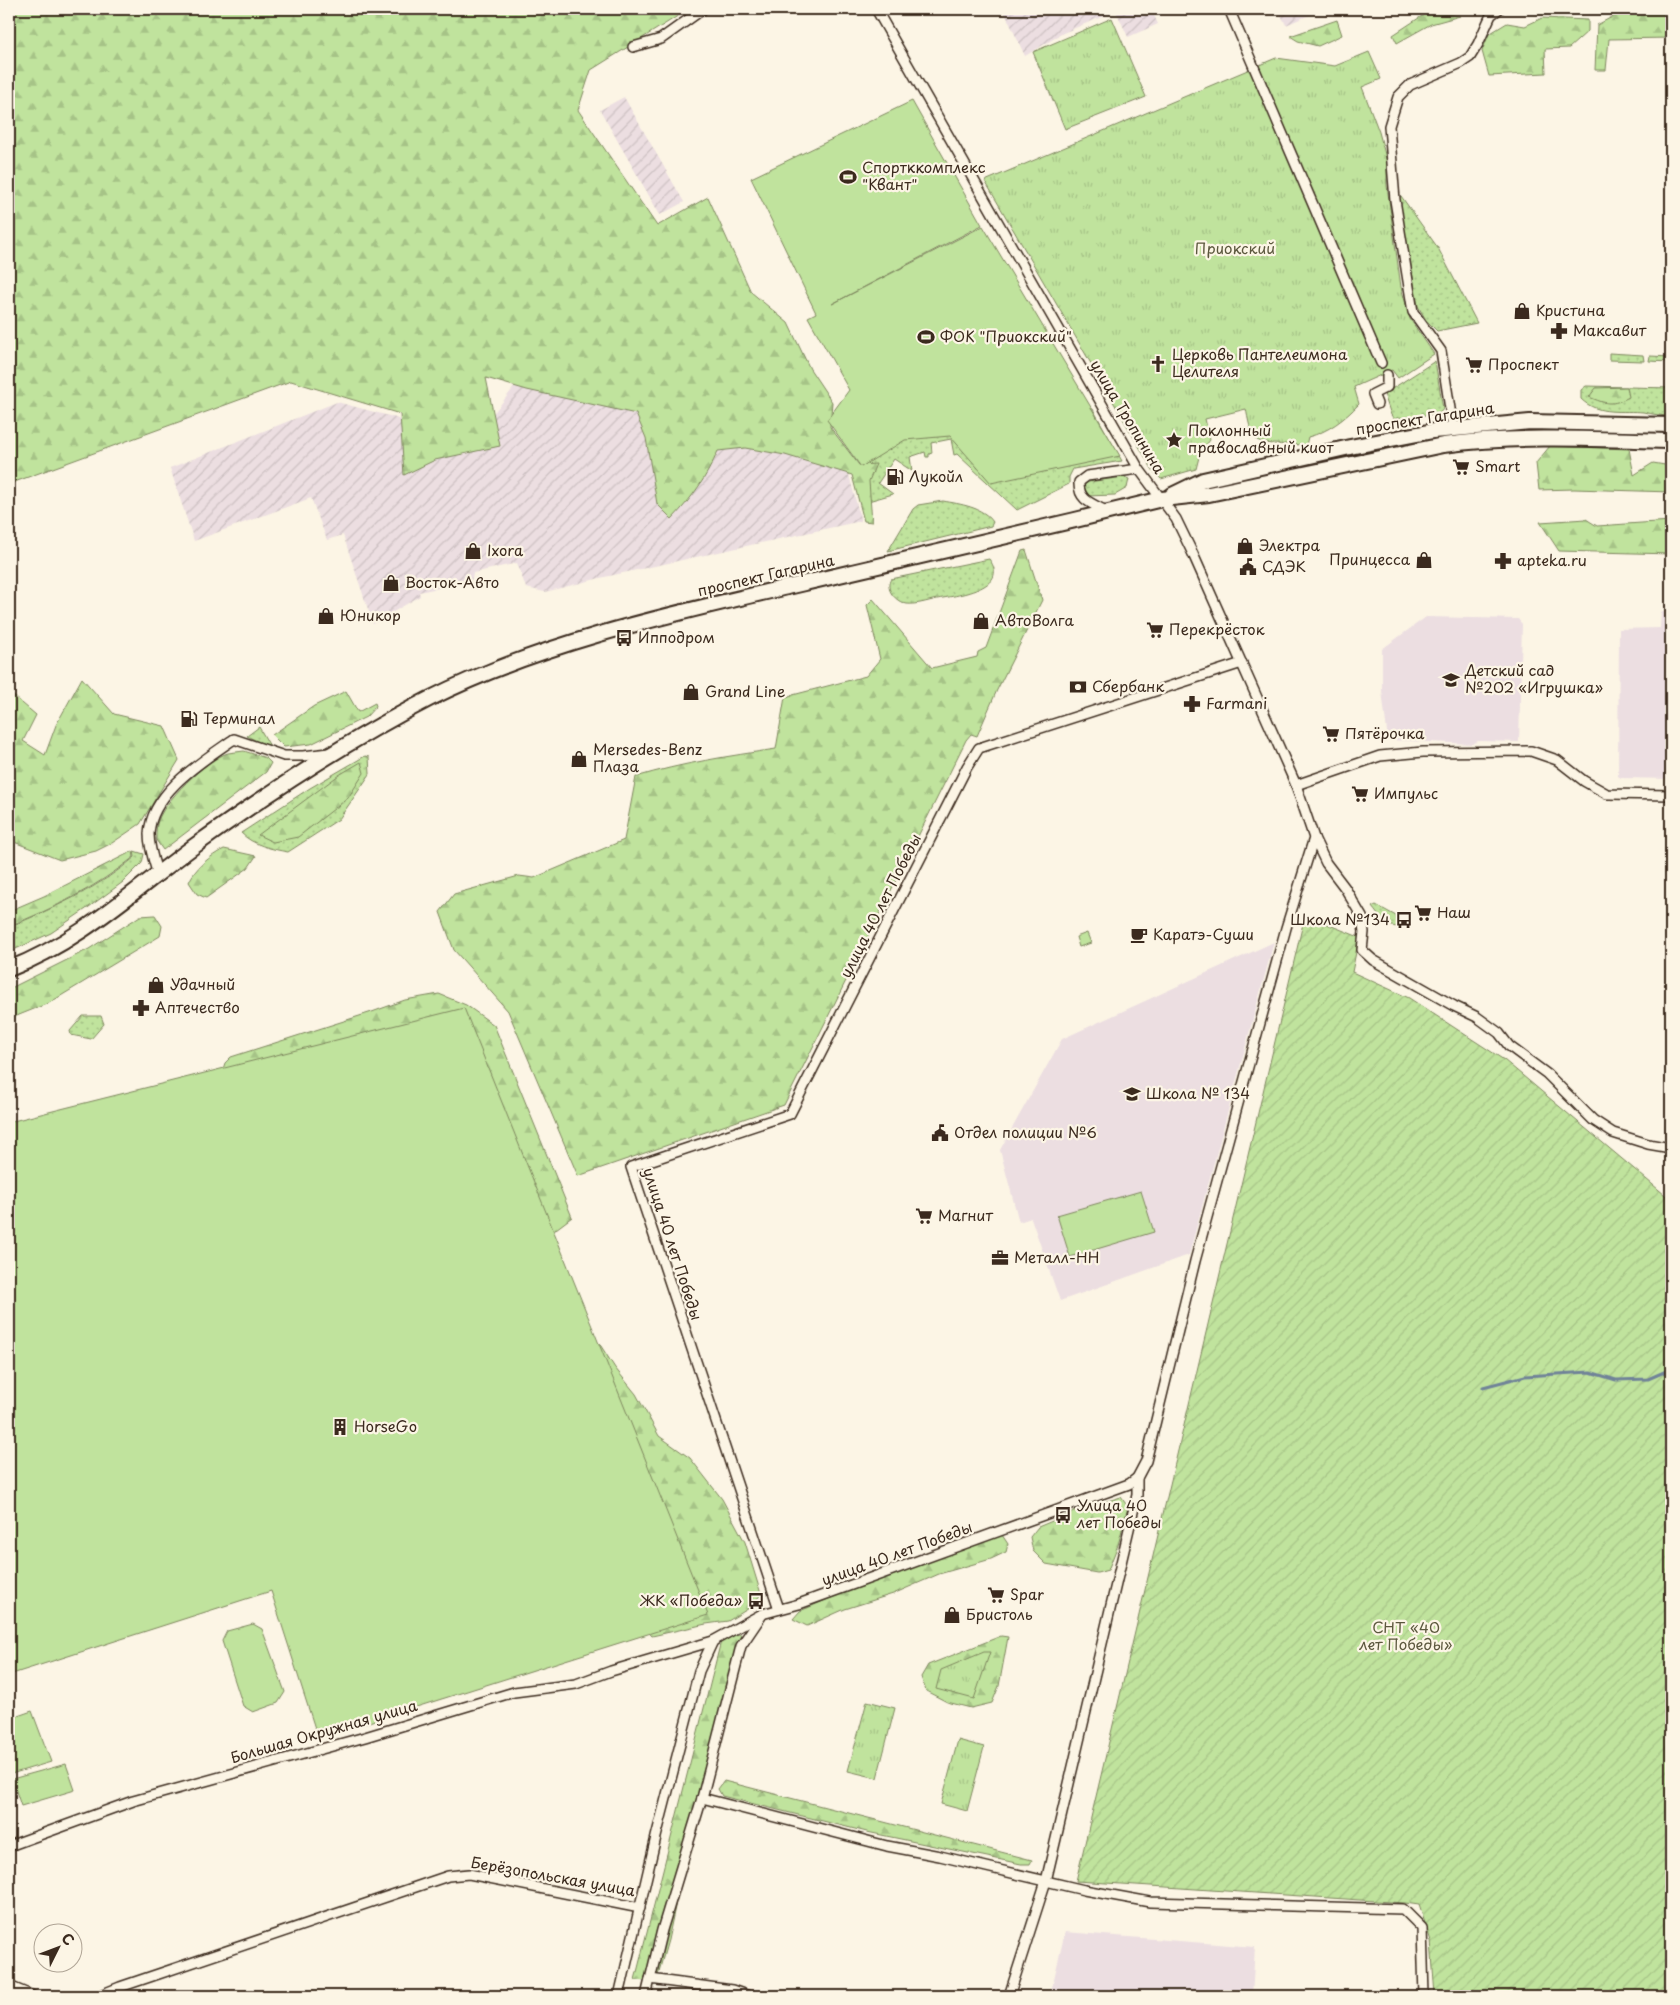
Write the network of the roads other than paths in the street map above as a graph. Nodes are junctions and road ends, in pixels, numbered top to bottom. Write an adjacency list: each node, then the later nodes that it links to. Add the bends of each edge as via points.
1 (704, 9): 5 (street, via 661,40)
2 (876, 9): 10 (street, улица Тропинина)
3 (1229, 9): 6 (street, via 1384,369 1386,387 1373,394)
4 (1499, 9): 8 (street, via 1491,15 1470,57 1410,85 1398,97 1389,126 1396,200 1414,312 1441,351)
5 (633, 47)
6 (1377, 404)
7 (1671, 425): 8 (main road, проспект Гагарина, via 1530,422)
8 (1453, 428): 11 (main road, проспект Гагарина, via 1203,480)
9 (1671, 441): 11 (main road, проспект Гагарина, via 1482,440 1443,445 1209,494)
10 (1139, 469): 11 (street, улица Тропинина); 12 (street, via 1087,476 1079,482 1078,492 1083,498)
11 (1162, 499): 12 (main road, проспект Гагарина); 13 (street, улица Тропинина, via 1176,519)
12 (1108, 512): 14 (main road, проспект Гагарина, via 722,602 541,652 443,693)
13 (1242, 663): 15 (street, улица Тропинина); 22 (street, улица 40 лет Победы, via 979,748 790,1114 631,1167)
14 (334, 752): 18 (main road, проспект Гагарина, via 257,802); 18 (street, via 284,756 234,739 194,766 168,793 151,821 150,850)
15 (1296, 785): 16 (street, via 1380,756 1423,752 1531,751 1557,760 1607,794); 17 (street, улица Тропинина)
16 (1671, 795)
17 (1314, 838): 20 (street, улица Тропинина, via 1326,863 1362,917 1362,950 1373,960 1478,1017 1509,1046 1547,1074 1593,1120 1613,1132); 21 (street, via 1286,928 1195,1261 1146,1461)
18 (158, 875): 19 (main road, проспект Гагарина, via 101,919 66,941)
19 (9, 969)
20 (1671, 1148)
21 (1137, 1478): 22 (street, улица 40 лет Победы, via 799,1604); 27 (street, via 1136,1495)
22 (779, 1608): 23 (street, Большая Окружная улица)
23 (762, 1614): 24 (street, Большая Окружная улица); 25 (street, via 741,1646)
24 (713, 1641): 26 (street, Большая Окружная улица, via 650,1658 576,1684 514,1692 142,1799); 28 (street, Берёзопольская улица, via 699,1671)
25 (702, 1798): 27 (street, via 887,1846); 29 (street)
26 (9, 1846)
27 (1046, 1881): 36 (street); 37 (street, via 1150,1902 1403,1909 1422,1928)
28 (640, 1908): 32 (street, Берёзопольская улица, via 469,1874 448,1876); 33 (street)
29 (650, 1979): 34 (street); 35 (street, via 732,1990)
30 (9, 1986): 31 (street)
31 (33, 1996)
32 (98, 1996)
33 (619, 1996)
34 (646, 1996)
35 (749, 1996)
36 (1009, 1996)
37 (1424, 1996)

